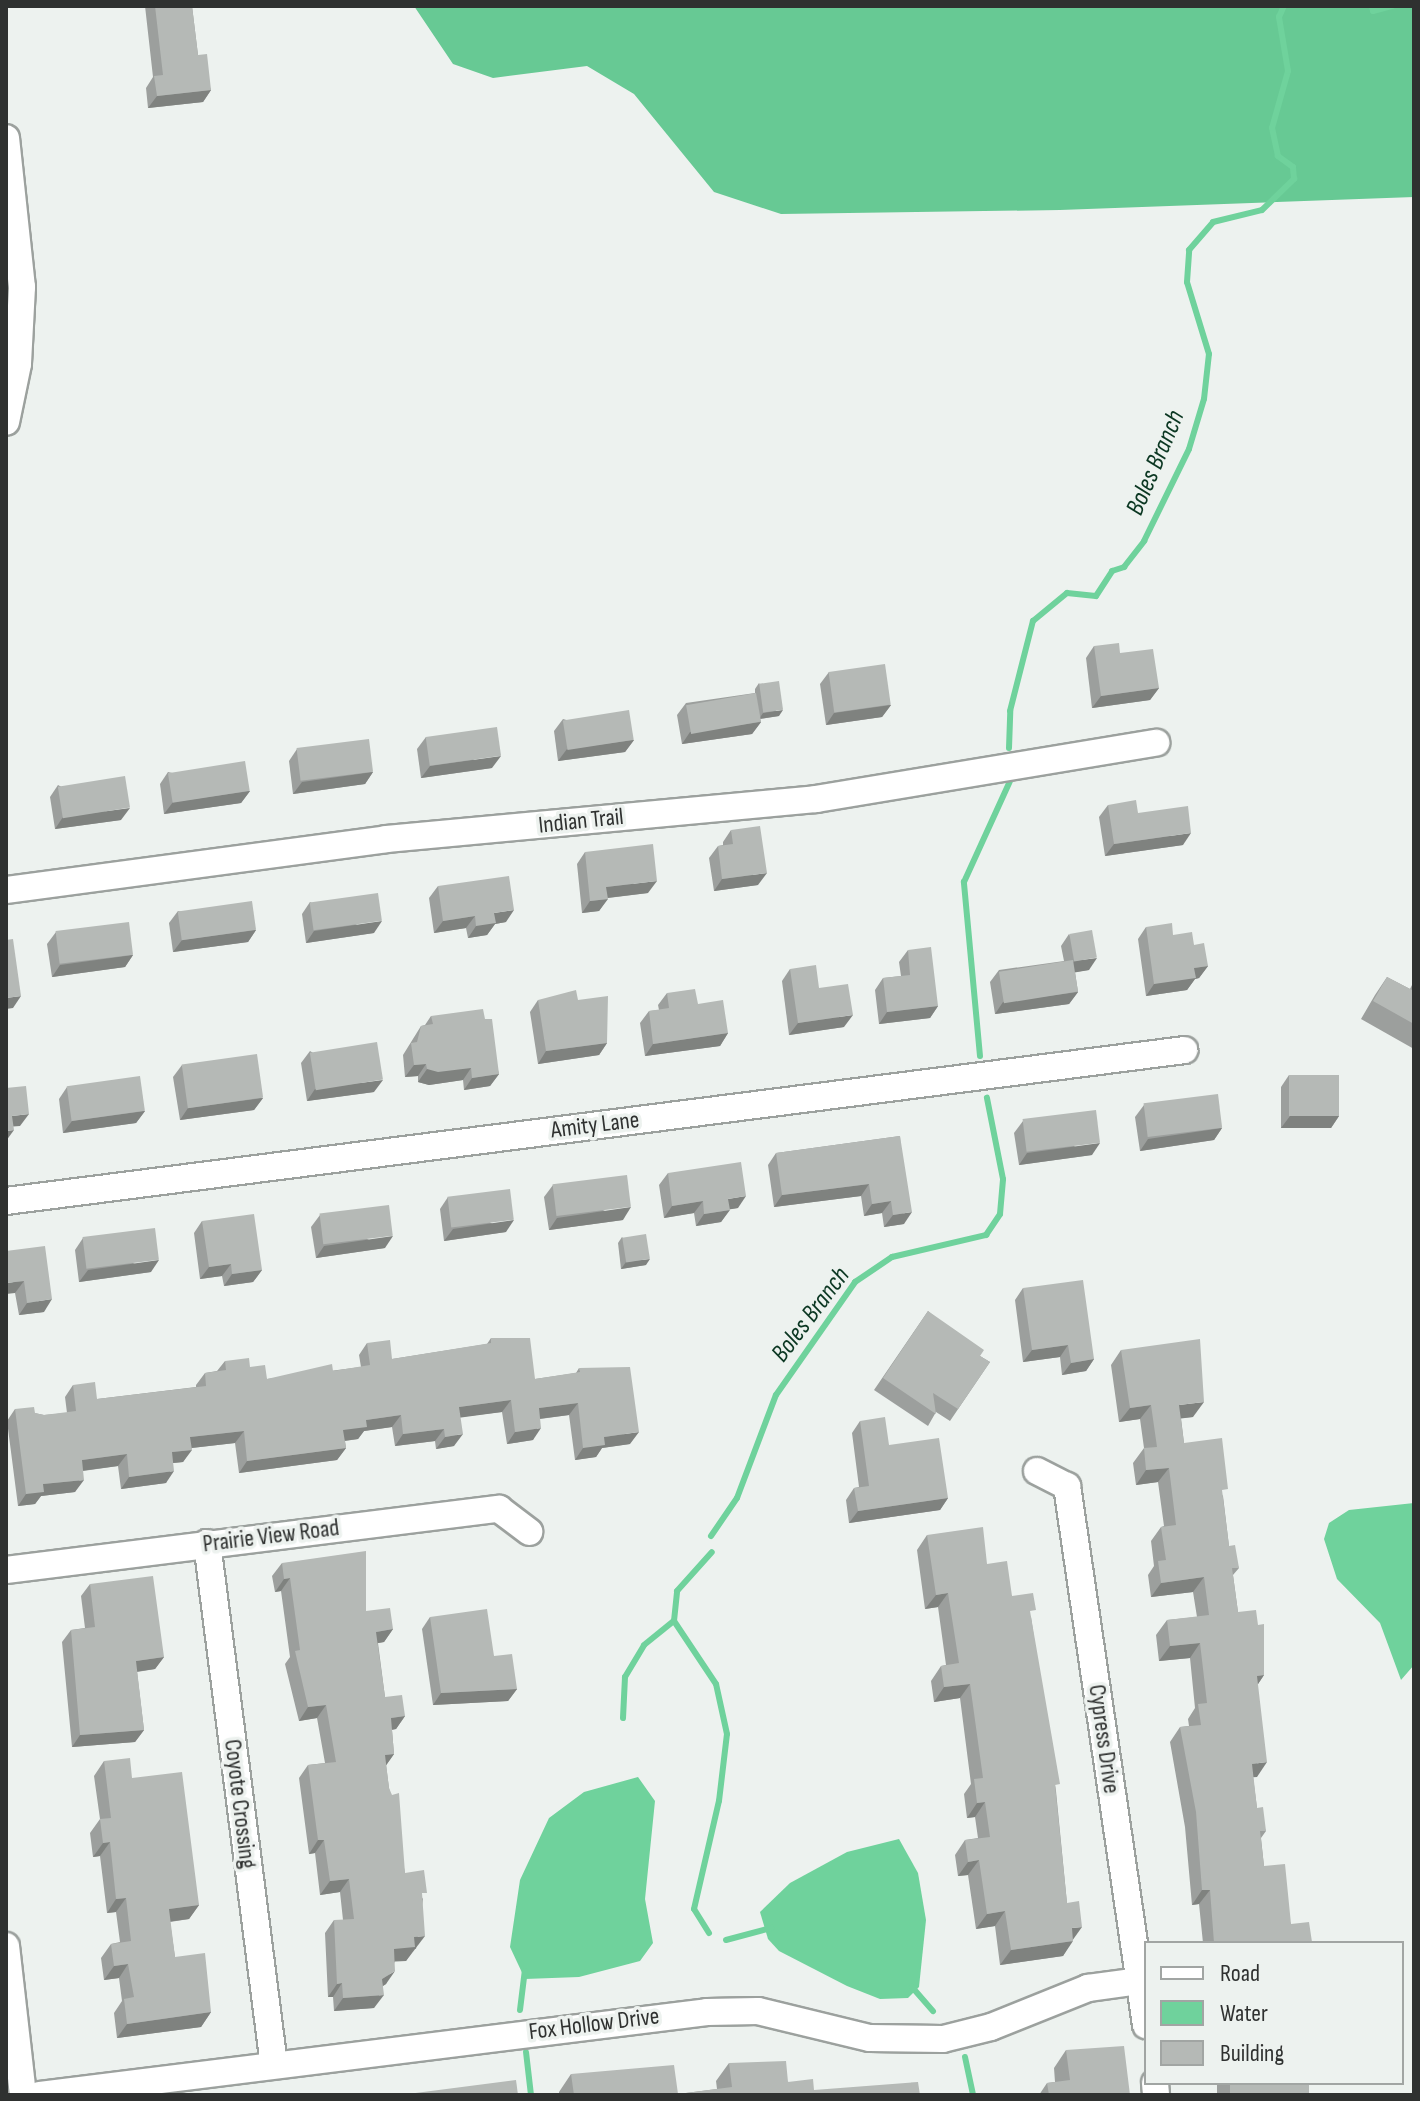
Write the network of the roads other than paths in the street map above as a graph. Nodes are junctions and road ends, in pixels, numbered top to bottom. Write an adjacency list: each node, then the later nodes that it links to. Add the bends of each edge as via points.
1 (6, 138): 2 (street, via 22,287 18,364)
2 (6, 422)
3 (1156, 743): 4 (street, Indian Trail, via 816,799 386,839)
4 (6, 890)
5 (1184, 1050): 6 (street, Amity Lane)
6 (6, 1201)
7 (1037, 1471): 12 (street, Cypress Drive, via 1067,1486)
8 (529, 1532): 9 (street, Prairie View Road, via 499,1509)
9 (207, 1543): 10 (street, Prairie View Road); 14 (street, Coyote Crossing)
10 (6, 1570)
11 (6, 1946): 15 (street)
12 (1139, 1981): 13 (street, Cypress Drive); 14 (street, Fox Hollow Drive, via 1088,1988 991,2027 943,2039 870,2038 758,2011 707,2012)
13 (1144, 2012)
14 (274, 2065): 16 (street, Fox Hollow Drive)
15 (23, 2095)
16 (40, 2095)

